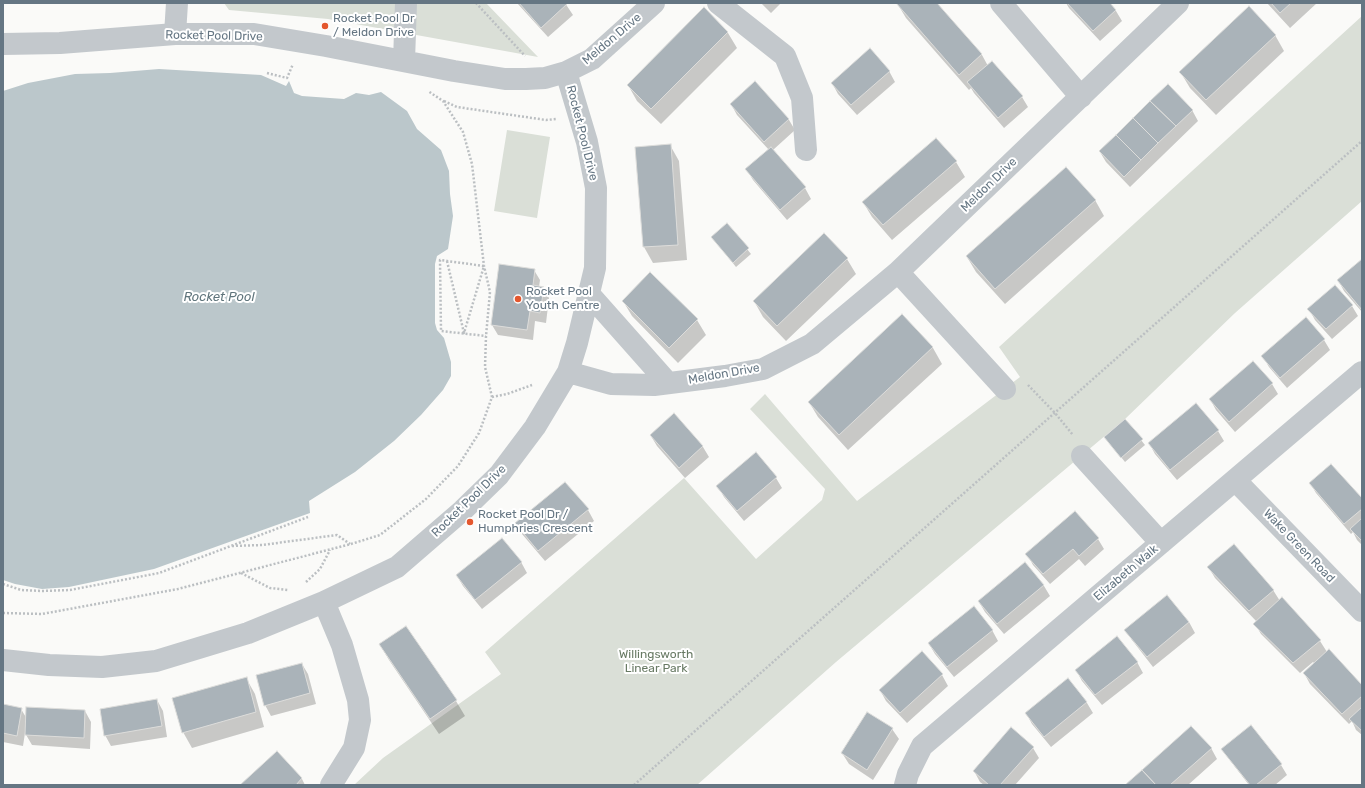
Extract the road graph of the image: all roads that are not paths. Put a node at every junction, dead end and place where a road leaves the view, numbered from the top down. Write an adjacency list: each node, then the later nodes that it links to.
1 (177, 3): 7 (street)
2 (406, 3): 9 (street)
3 (654, 3): 10 (street, Meldon Drive)
4 (718, 3): 12 (street)
5 (1001, 3): 11 (street)
6 (1178, 3): 11 (street, Meldon Drive)
7 (174, 34): 8 (street, Rocket Pool Drive); 9 (street, Rocket Pool Drive)
8 (3, 44)
9 (404, 61): 10 (street, Rocket Pool Drive)
10 (566, 72): 14 (street, Rocket Pool Drive)
11 (1081, 97): 13 (street, Meldon Drive)
12 (806, 150)
13 (898, 272): 17 (street, Meldon Drive); 18 (street)
14 (590, 294): 15 (street, Rocket Pool Drive); 17 (street)
15 (568, 372): 17 (street, Meldon Drive); 22 (street, Rocket Pool Drive)
16 (1362, 372): 20 (street, Elizabeth Walk)
17 (668, 383)
18 (1005, 389)
19 (1082, 456): 21 (street)
20 (1236, 481): 21 (street, Elizabeth Walk); 23 (street, Wake Green Road)
21 (1161, 543): 26 (street, Elizabeth Walk)
22 (315, 605): 24 (street, Rocket Pool Drive); 25 (street)
23 (1362, 611)
24 (3, 660)
25 (331, 785)
26 (905, 785)

